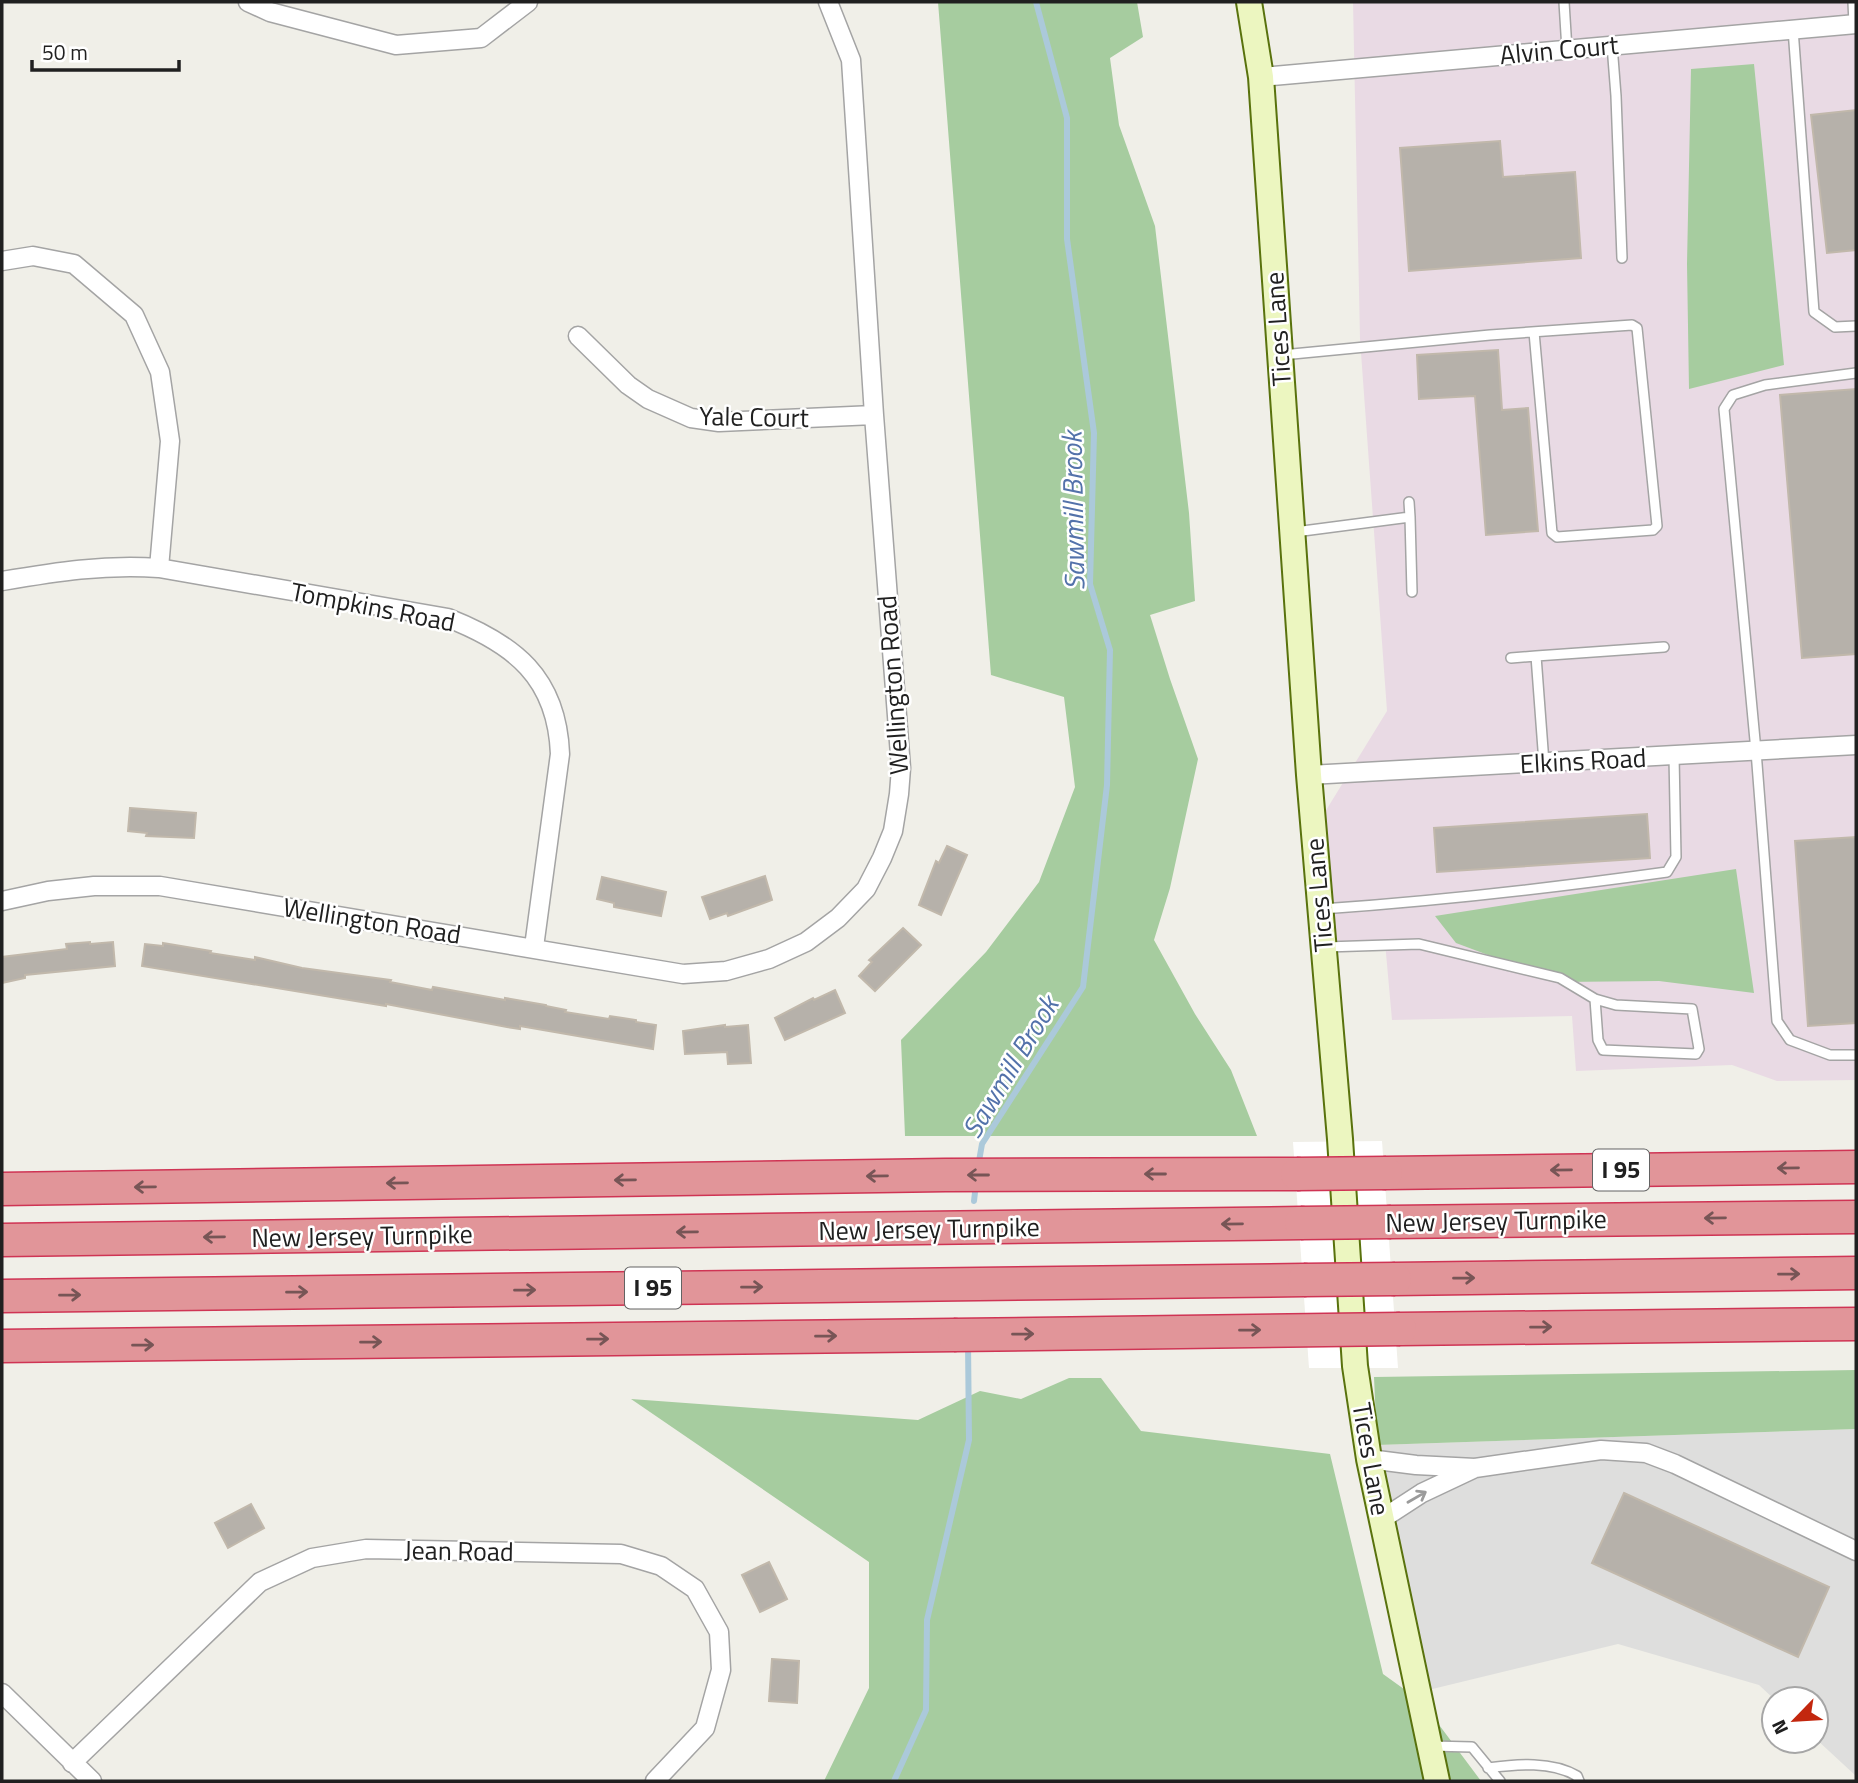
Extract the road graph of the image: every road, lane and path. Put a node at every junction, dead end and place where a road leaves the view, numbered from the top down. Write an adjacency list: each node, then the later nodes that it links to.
1 (248, 2): 2 (street)
2 (528, 2)
3 (828, 2): 19 (street, Wellington Road)
4 (1248, 2): 11 (street, Tices Lane)
5 (1564, 2): 10 (lane)
6 (1853, 2): 7 (lane)
7 (1855, 24): 8 (street, Alvin Court)
8 (1793, 29): 9 (street, Alvin Court); 14 (lane)
9 (1612, 46): 10 (street, Alvin Court); 12 (lane)
10 (1567, 50): 11 (street, Alvin Court)
11 (1261, 77): 17 (street, Tices Lane)
12 (1622, 258)
13 (2, 261): 23 (street)
14 (1856, 326)
15 (1535, 332): 15 (lane); 17 (lane)
16 (578, 336): 19 (street, Yale Court)
17 (1280, 355): 22 (street, Tices Lane)
18 (1856, 373): 30 (lane)
19 (874, 415): 36 (street, Wellington Road)
20 (1409, 502): 21 (lane)
21 (1410, 517): 22 (lane); 25 (lane)
22 (1293, 532): 33 (street, Tices Lane)
23 (159, 568): 24 (street, Tompkins Road); 36 (street, Tompkins Road)
24 (2, 581)
25 (1412, 592)
26 (1664, 647): 27 (lane)
27 (1536, 656): 28 (lane); 32 (lane)
28 (1511, 658)
29 (1856, 745): 30 (street, Elkins Road)
30 (1756, 751): 31 (street, Elkins Road); 39 (lane)
31 (1674, 756): 32 (street, Elkins Road); 35 (lane)
32 (1544, 763): 33 (street, Elkins Road)
33 (1309, 775): 35 (street, Tices Lane)
34 (2, 901): 36 (street, Wellington Road)
35 (1320, 909): 37 (street, Tices Lane)
36 (534, 947)
37 (1324, 947): 38 (lane); 48 (street, Tices Lane)
38 (1595, 999): 38 (lane)
39 (1856, 1055)
40 (1856, 1167): 41 (highway, New Jersey Turnpike / I 95, one-way to 41, bridge)
41 (2, 1189)
42 (1856, 1217): 43 (highway, New Jersey Turnpike / I 95, one-way to 43, bridge)
43 (2, 1240)
44 (1856, 1273): 45 (highway, New Jersey Turnpike / I 95, one-way to 44, bridge)
45 (2, 1296)
46 (1856, 1324): 47 (highway, I 95, one-way to 46, bridge)
47 (2, 1346)
48 (1369, 1459): 49 (street); 50 (street, Tices Lane)
49 (1475, 1468): 50 (street, one-way to 49); 51 (street)
50 (1382, 1519): 53 (street, Tices Lane)
51 (1856, 1551)
52 (2, 1693): 54 (street)
53 (1429, 1746): 55 (lane); 58 (street, Tices Lane)
54 (72, 1763): 56 (street); 57 (street, Jean Road)
55 (1488, 1768): 59 (lane); 60 (lane)
56 (92, 1781)
57 (655, 1781)
58 (1437, 1781)
59 (1500, 1781)
60 (1579, 1781)

